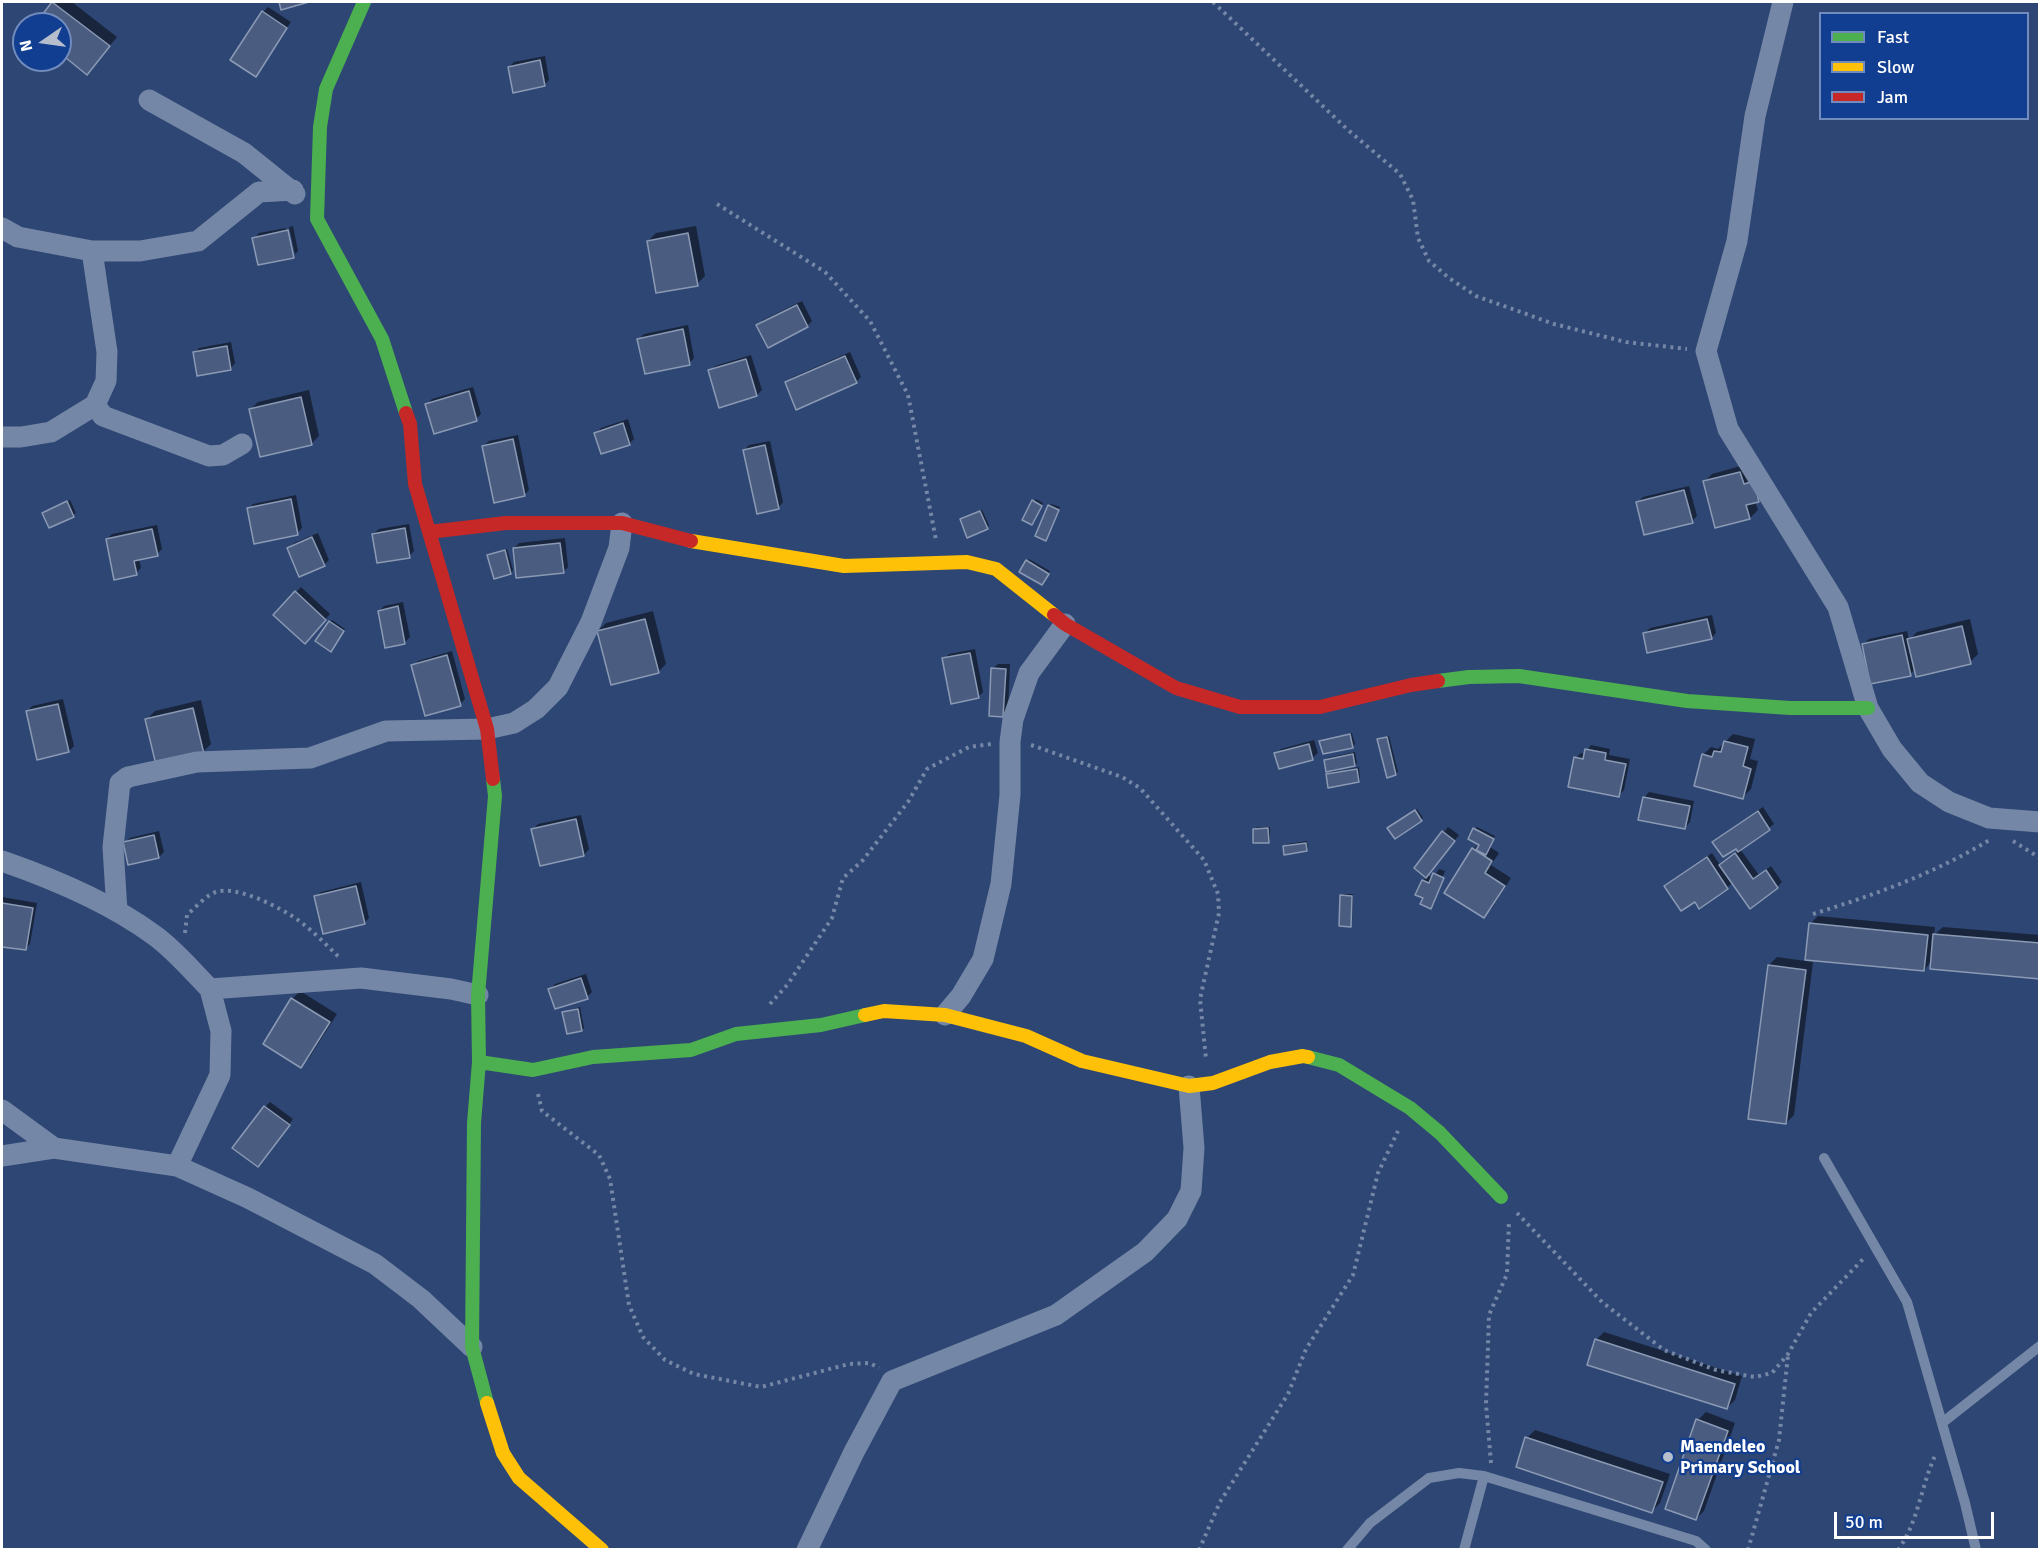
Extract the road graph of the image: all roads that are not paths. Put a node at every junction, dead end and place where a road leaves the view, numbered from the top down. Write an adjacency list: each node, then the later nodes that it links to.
1 (364, 2): 5 (street)
2 (1784, 2): 14 (street)
3 (149, 100): 4 (street)
4 (293, 190): 5 (street); 7 (street)
5 (317, 219): 12 (street)
6 (2, 228): 7 (street)
7 (92, 250): 8 (street)
8 (95, 405): 9 (street); 10 (street)
9 (2, 437)
10 (242, 444)
11 (622, 523): 12 (street); 13 (street); 15 (street)
12 (429, 532): 15 (street)
13 (1065, 624): 14 (street); 21 (street)
14 (1868, 708): 16 (street)
15 (487, 729): 18 (street); 20 (street)
16 (2023, 827)
17 (2, 861): 18 (street)
18 (117, 911): 19 (street)
19 (210, 989): 20 (street); 28 (street)
20 (478, 995): 22 (street)
21 (945, 1015): 22 (street); 23 (street)
22 (479, 1062): 31 (street)
23 (1189, 1086): 29 (street); 35 (street)
24 (2, 1110): 25 (street)
25 (54, 1148): 26 (street); 28 (street)
26 (2, 1156)
27 (1824, 1158): 32 (lane)
28 (177, 1166): 31 (street)
29 (1505, 1201)
30 (2040, 1346): 32 (lane)
31 (472, 1347): 34 (street)
32 (1944, 1428): 39 (lane)
33 (1488, 1478): 36 (lane); 37 (lane); 38 (lane)
34 (602, 1550)
35 (807, 1550)
36 (1347, 1550)
37 (1464, 1550)
38 (1706, 1550)
39 (1976, 1550)

